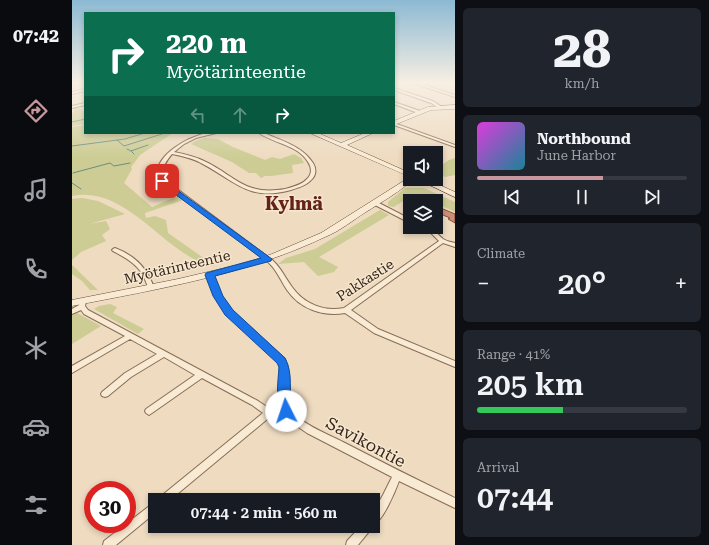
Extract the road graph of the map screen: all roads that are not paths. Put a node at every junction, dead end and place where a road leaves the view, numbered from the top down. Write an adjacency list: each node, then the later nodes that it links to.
1 (406, 107): 3 (street)
2 (436, 107): 3 (street)
3 (419, 112): 4 (street)
4 (395, 124)
5 (395, 124): 11 (street)
6 (210, 134): 12 (street)
7 (263, 134): 12 (street)
8 (315, 134): 10 (street)
9 (367, 134): 10 (street)
10 (342, 145): 13 (street)
11 (455, 146)
12 (171, 153): 23 (street, Pakkastie)
13 (403, 172)
14 (403, 184): 17 (street, Myötärinteentie)
15 (436, 186): 16 (street)
16 (455, 194)
17 (375, 204): 18 (street); 23 (street, Myötärinteentie)
18 (403, 218)
19 (435, 234): 20 (street)
20 (442, 241): 21 (street); 28 (street, Pakkastie)
21 (455, 245)
22 (115, 250): 25 (street)
23 (268, 259): 24 (street, Myötärinteentie); 28 (street, Pakkastie)
24 (210, 275): 25 (street, Myötärinteentie); 37 (street)
25 (151, 288): 27 (street, Myötärinteentie)
26 (72, 303): 27 (street, Myötärinteentie)
27 (83, 303): 29 (street); 30 (street)
28 (346, 310): 32 (street)
29 (72, 312)
30 (130, 336): 31 (street); 33 (street)
31 (163, 354): 34 (street); 35 (street)
32 (455, 364)
33 (72, 370)
34 (202, 374): 36 (street); 38 (street)
35 (105, 394)
36 (148, 411)
37 (286, 411): 38 (street); 39 (street, Savikontie)
38 (269, 413): 40 (street)
39 (397, 476): 41 (street, Savikontie); 42 (street)
40 (172, 493)
41 (455, 503)
42 (380, 510)
43 (148, 513): 45 (street)
44 (362, 533): 46 (street)
45 (108, 545)
46 (351, 545)

